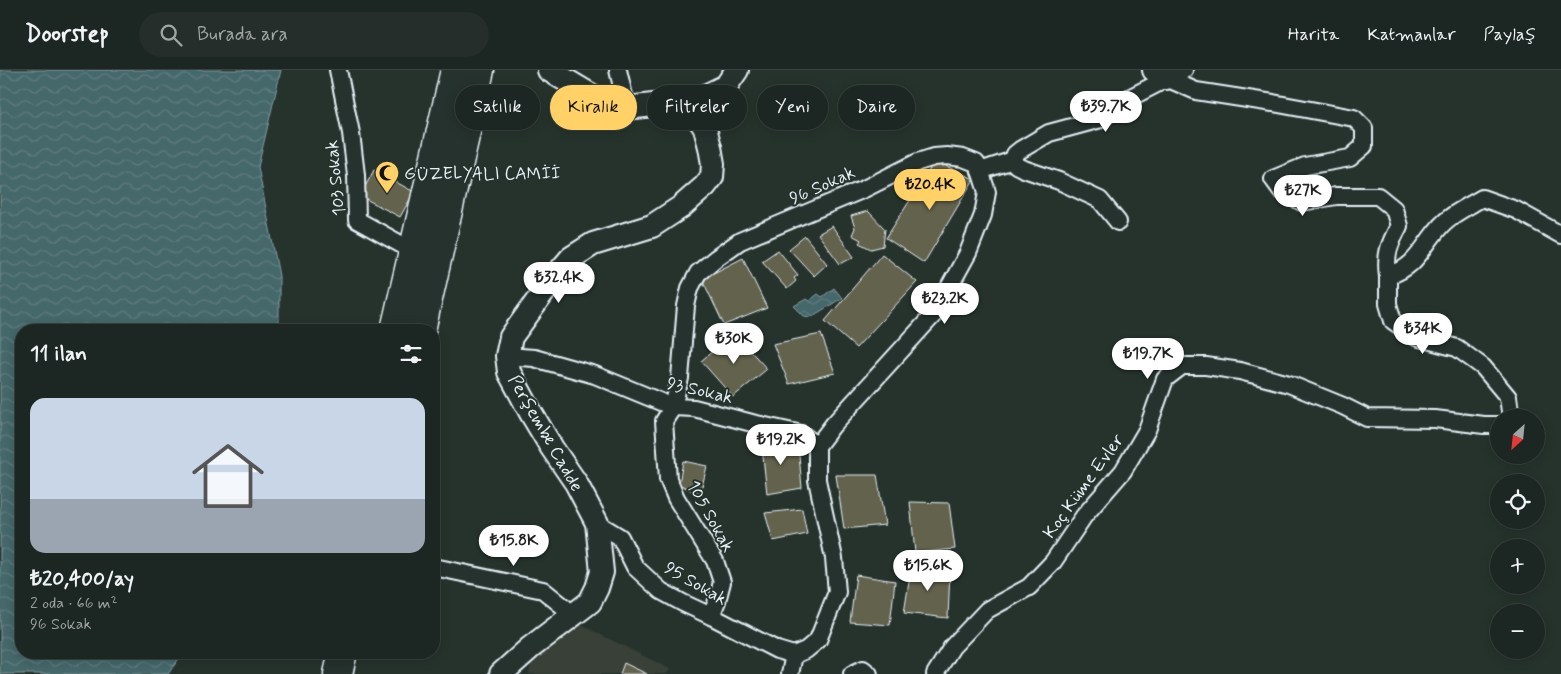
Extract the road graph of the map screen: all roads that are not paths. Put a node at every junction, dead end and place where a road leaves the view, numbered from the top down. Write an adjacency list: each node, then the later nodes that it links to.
1 (338, 70): 16 (street, 103 Sokak)
2 (456, 70): 16 (highway)
3 (480, 70): 19 (highway)
4 (549, 70): 8 (main road)
5 (618, 70): 9 (street)
6 (736, 70): 10 (main road)
7 (1168, 73): 12 (street); 17 (street)
8 (574, 85)
9 (622, 85)
10 (727, 85)
11 (706, 130): 20 (main road, Perşembe Cadde)
12 (1012, 160): 13 (street); 14 (street)
13 (980, 171): 21 (street, 96 Sokak); 24 (street)
14 (1118, 222)
15 (1561, 235): 17 (street)
16 (413, 251): 18 (highway)
17 (1388, 276): 22 (street)
18 (396, 324)
19 (422, 324)
20 (507, 356): 21 (street, 93 Sokak); 25 (main road, Perşembe Cadde)
21 (674, 407): 24 (street, 93 Sokak); 28 (street, 105 Sokak)
22 (1510, 409)
23 (1490, 425): 38 (street, Koç Küme Evler)
24 (817, 446): 29 (street)
25 (598, 523): 27 (main road, Perşembe Cadde); 28 (street, 95 Sokak)
26 (440, 568): 27 (street)
27 (574, 615): 34 (main road, Perşembe Cadde)
28 (711, 616): 29 (street, 95 Sokak)
29 (794, 655): 35 (street)
30 (321, 659): 32 (highway)
31 (341, 659): 33 (highway)
32 (318, 674)
33 (338, 674)
34 (501, 674)
35 (790, 674)
36 (852, 674): 37 (street)
37 (869, 674)
38 (935, 674)

